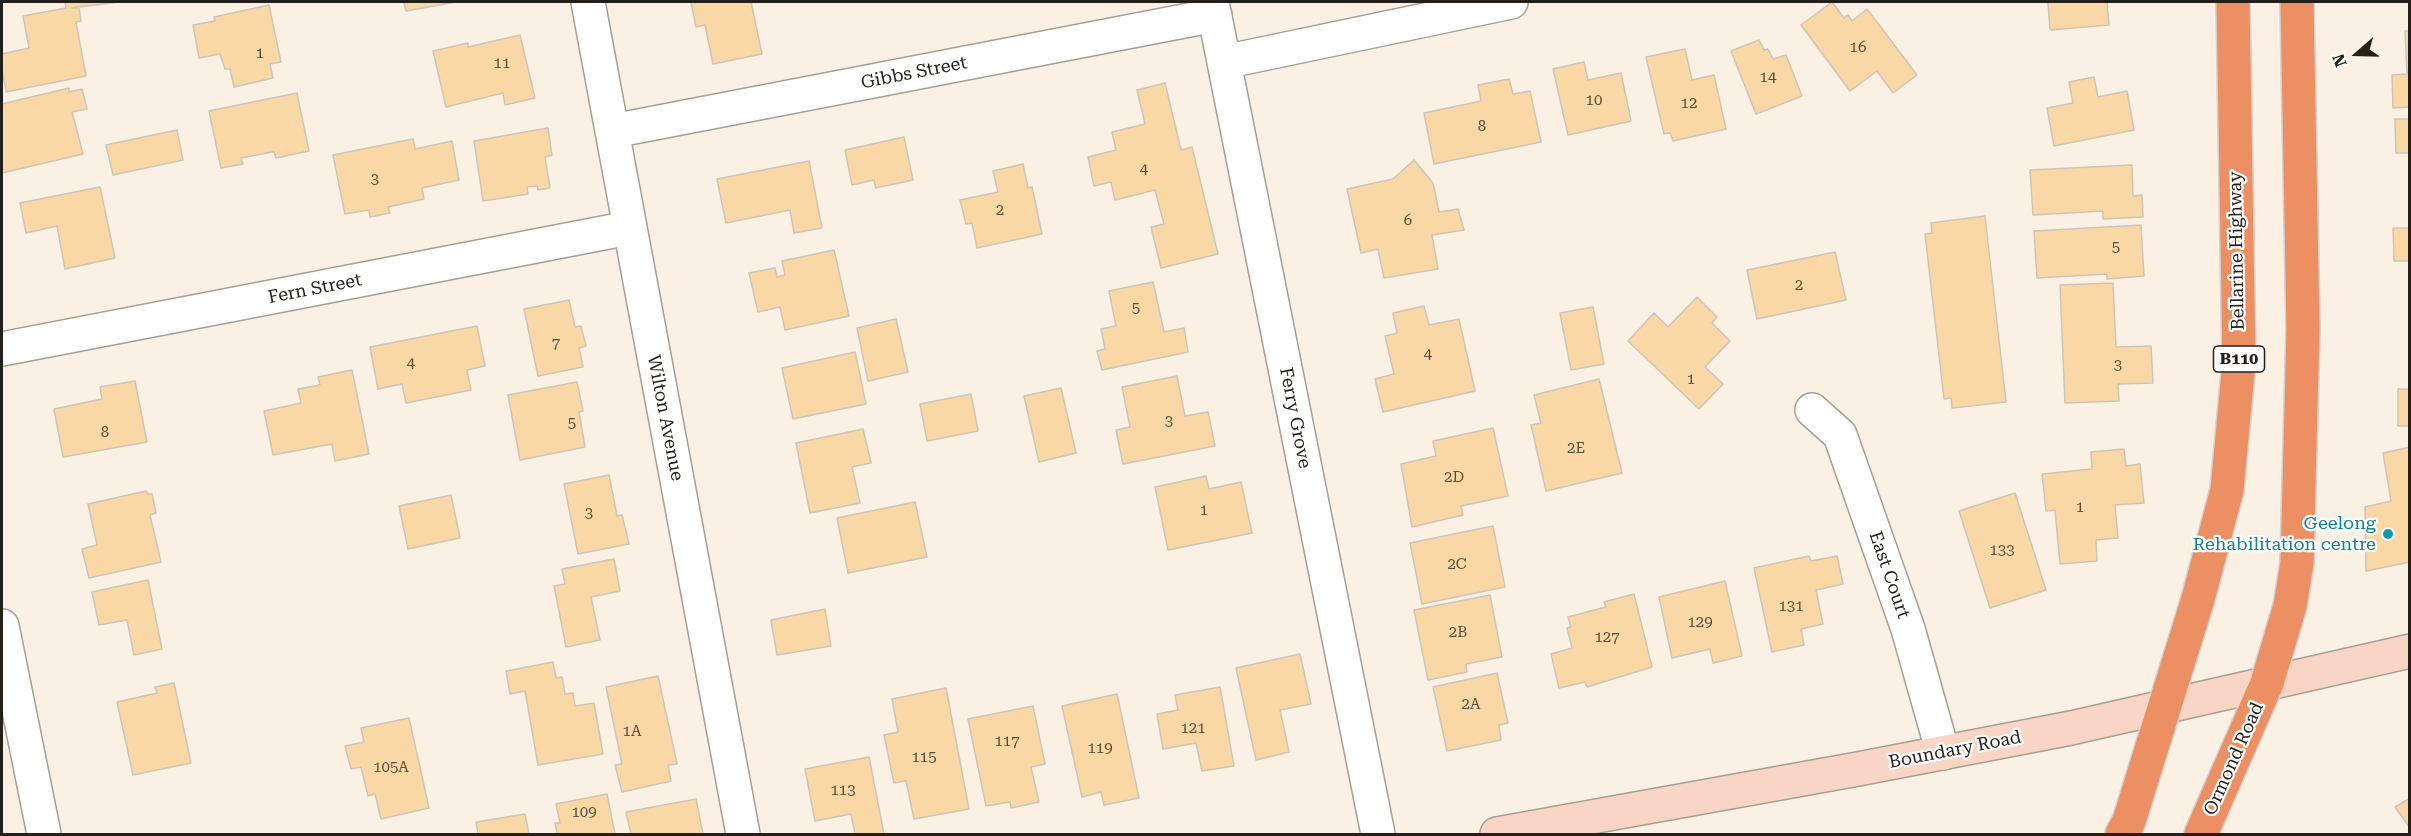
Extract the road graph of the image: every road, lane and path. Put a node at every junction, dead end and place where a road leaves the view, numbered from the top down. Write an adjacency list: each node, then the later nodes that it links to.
1 (588, 2): 7 (street, Wilton Avenue)
2 (1511, 2): 6 (street)
3 (2233, 2): 14 (highway, Bellarine Highway / B110)
4 (2297, 2): 13 (highway)
5 (1213, 8): 6 (street, Ferry Grove); 7 (street, Gibbs Street)
6 (1224, 62): 18 (street, Ferry Grove)
7 (613, 131): 8 (street, Wilton Avenue)
8 (629, 228): 9 (street, Fern Street); 17 (street, Wilton Avenue)
9 (2, 349)
10 (1812, 410): 15 (street, East Court)
11 (2, 626): 16 (street)
12 (2409, 651): 13 (main road, Boundary Road)
13 (2267, 683): 14 (main road, Boundary Road); 21 (highway, Ormond Road)
14 (2164, 706): 15 (main road, Boundary Road); 20 (highway, B110)
15 (1943, 753): 19 (main road, Boundary Road)
16 (44, 834)
17 (743, 834)
18 (1378, 834)
19 (1497, 834)
20 (2122, 834)
21 (2201, 834)

